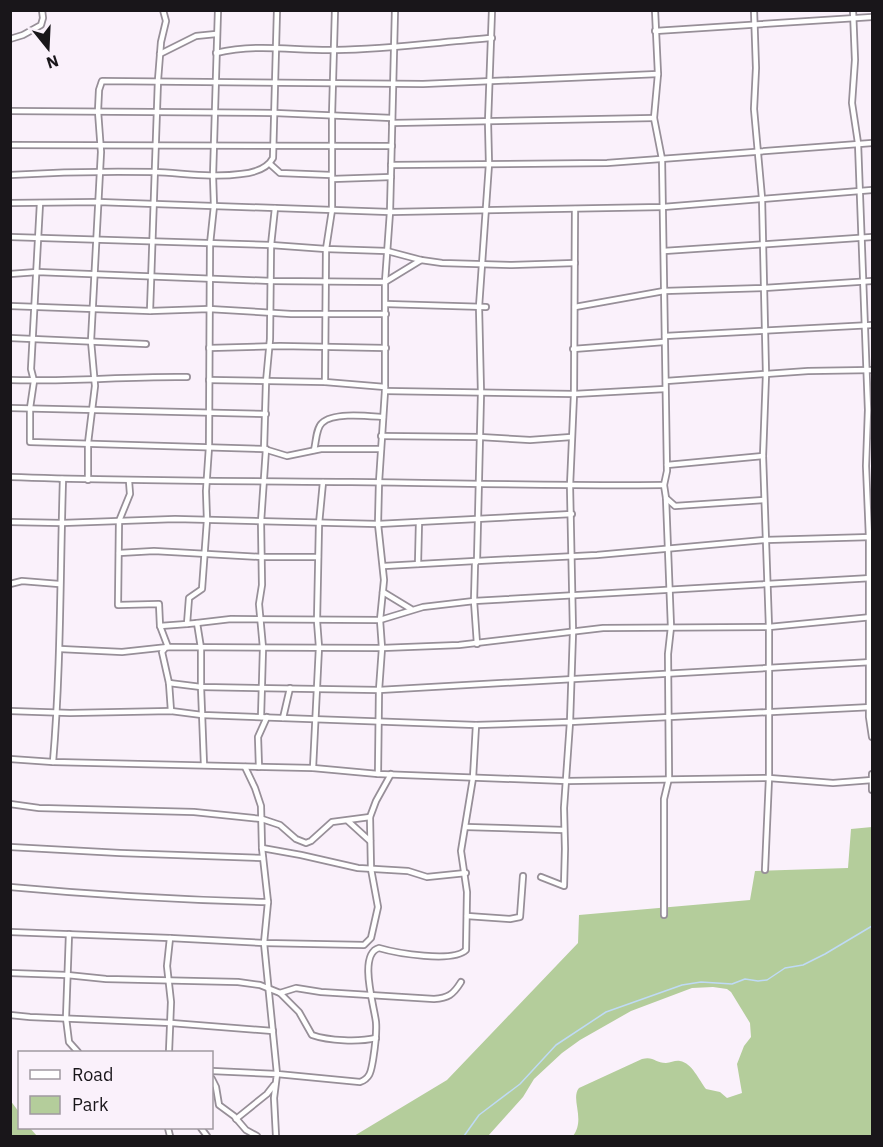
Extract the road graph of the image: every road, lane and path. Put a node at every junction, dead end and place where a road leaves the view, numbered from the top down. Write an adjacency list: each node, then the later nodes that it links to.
1 (42, 10): 17 (street)
2 (163, 10): 22 (street)
3 (218, 10): 15 (street)
4 (277, 10): 19 (street)
5 (334, 10): 20 (street)
6 (394, 10): 18 (street)
7 (492, 10): 16 (street)
8 (655, 10): 14 (street)
9 (754, 10): 13 (street)
10 (853, 10): 12 (street)
11 (873, 17): 12 (street)
12 (853, 18): 13 (street); 40 (street)
13 (754, 26): 14 (street); 48 (street)
14 (655, 31): 23 (street)
15 (216, 34): 21 (street); 22 (street)
16 (492, 38): 18 (street); 25 (street)
17 (10, 39)
18 (394, 47): 20 (street); 29 (street)
19 (276, 48): 20 (street); 21 (street); 27 (street)
20 (333, 50): 28 (street)
21 (216, 53): 26 (street)
22 (160, 54): 24 (street)
23 (658, 74): 25 (street); 36 (street)
24 (158, 80): 26 (street); 31 (street); 32 (street)
25 (490, 80): 29 (street); 38 (street)
26 (217, 81): 27 (street); 33 (street)
27 (276, 82): 28 (street); 34 (street)
28 (333, 82): 29 (street); 35 (street)
29 (393, 84): 37 (street)
30 (10, 111): 31 (street)
31 (98, 111): 32 (street); 41 (street)
32 (158, 112): 33 (street); 42 (street)
33 (215, 112): 34 (street); 43 (street)
34 (275, 113): 35 (street); 44 (street)
35 (332, 115): 37 (street); 46 (street)
36 (654, 118): 38 (street); 49 (street)
37 (392, 120): 38 (street); 47 (street)
38 (488, 122): 51 (street)
39 (873, 142): 40 (street)
40 (858, 143): 48 (street); 60 (street)
41 (101, 144): 42 (street); 45 (street); 53 (street)
42 (155, 144): 43 (street); 54 (street)
43 (214, 144): 44 (street); 56 (street)
44 (273, 144): 46 (street); 50 (street)
45 (10, 145)
46 (332, 145): 47 (street); 57 (street)
47 (392, 146): 52 (street)
48 (759, 151): 49 (street); 61 (street)
49 (662, 159): 51 (street); 67 (street)
50 (270, 164): 56 (street); 57 (street)
51 (489, 164): 52 (street); 86 (street)
52 (392, 165): 58 (street)
53 (99, 172): 54 (street); 55 (street); 62 (street)
54 (155, 172): 56 (street); 65 (street)
55 (10, 175)
56 (213, 176): 66 (street)
57 (332, 177): 58 (street); 70 (street)
58 (391, 177): 71 (street)
59 (873, 190): 60 (street)
60 (860, 191): 61 (street); 74 (street)
61 (762, 198): 67 (street); 79 (street)
62 (98, 202): 64 (street); 65 (street); 76 (street)
63 (10, 203): 64 (street)
64 (40, 203): 73 (street)
65 (154, 205): 66 (street); 77 (street)
66 (214, 206): 68 (street); 78 (street)
67 (663, 207): 69 (street); 83 (street)
68 (275, 208): 70 (street); 80 (street)
69 (576, 209): 71 (street); 85 (street)
70 (332, 210): 71 (street); 81 (street)
71 (390, 212): 82 (street)
72 (10, 237): 73 (street)
73 (39, 237): 76 (street); 87 (street)
74 (862, 237): 75 (street); 79 (street); 94 (street)
75 (873, 237)
76 (96, 240): 77 (street); 89 (street)
77 (153, 242): 78 (street); 90 (street)
78 (210, 244): 80 (street); 91 (street)
79 (764, 244): 83 (street); 97 (street)
80 (271, 245): 81 (street); 93 (street)
81 (326, 249): 82 (street); 95 (street)
82 (387, 250): 84 (street); 96 (street)
83 (664, 251): 98 (street)
84 (422, 260): 86 (street); 96 (street)
85 (575, 263): 86 (street); 104 (street)
86 (482, 264): 102 (street)
87 (37, 272): 88 (street); 89 (street); 101 (street)
88 (10, 274)
89 (94, 275): 90 (street); 105 (street)
90 (152, 275): 91 (street); 107 (street)
91 (210, 277): 93 (street); 106 (street)
92 (873, 280): 94 (street)
93 (272, 281): 95 (street); 108 (street)
94 (863, 281): 97 (street); 112 (street)
95 (325, 282): 96 (street); 109 (street)
96 (385, 282): 99 (street)
97 (764, 288): 98 (street); 113 (street)
98 (664, 291): 104 (street); 116 (street)
99 (386, 304): 102 (street); 110 (street)
100 (10, 306): 101 (street)
101 (34, 306): 105 (street); 115 (street)
102 (479, 307): 103 (street); 136 (street)
103 (486, 307)
104 (575, 307): 123 (street)
105 (92, 309): 107 (street); 117 (street)
106 (210, 309): 107 (street); 108 (street); 120 (street)
107 (150, 311)
108 (271, 313): 109 (street); 119 (street)
109 (324, 314): 110 (street); 121 (street)
110 (386, 314): 122 (street)
111 (873, 325): 112 (street)
112 (865, 326): 113 (street); 124 (street)
113 (764, 331): 116 (street); 125 (street)
114 (10, 338): 115 (street)
115 (33, 338): 117 (street); 129 (street)
116 (665, 339): 123 (street); 131 (street)
117 (91, 341): 118 (street); 130 (street)
118 (146, 344)
119 (270, 346): 120 (street); 121 (street); 132 (street)
120 (209, 348): 128 (street)
121 (325, 348): 122 (street); 133 (street)
122 (386, 348): 134 (street)
123 (573, 349): 137 (street)
124 (870, 370): 125 (street); 140 (street)
125 (766, 374): 131 (street); 153 (street)
126 (187, 377): 130 (street)
127 (10, 380): 129 (street)
128 (209, 380): 132 (street); 142 (street)
129 (34, 381): 130 (street); 139 (street)
130 (95, 381): 141 (street)
131 (666, 381): 135 (street)
132 (266, 382): 133 (street); 143 (street)
133 (325, 382): 134 (street)
134 (385, 389): 136 (street); 144 (street)
135 (665, 389): 137 (street); 154 (street)
136 (481, 393): 137 (street); 146 (street)
137 (574, 394): 147 (street)
138 (10, 408): 139 (street)
139 (30, 408): 141 (street); 148 (street)
140 (870, 409): 178 (street)
141 (91, 411): 142 (street); 148 (street)
142 (208, 414): 143 (street); 149 (street)
143 (266, 414): 150 (street)
144 (383, 417): 145 (street); 152 (street)
145 (381, 436): 146 (street); 151 (street)
146 (480, 436): 147 (street); 163 (street)
147 (571, 437): 165 (street)
148 (88, 443): 149 (street); 157 (street)
149 (209, 447): 150 (street); 158 (street)
150 (265, 449): 152 (street); 160 (street)
151 (381, 449): 152 (street); 162 (street)
152 (314, 450)
153 (763, 456): 154 (street); 167 (street)
154 (667, 465): 164 (street)
155 (10, 478): 156 (street)
156 (63, 479): 157 (street); 175 (street)
157 (88, 480): 159 (street)
158 (207, 480): 159 (street); 160 (street); 170 (street)
159 (129, 481): 171 (street)
160 (263, 481): 161 (street); 173 (street)
161 (323, 482): 162 (street); 176 (street)
162 (379, 482): 163 (street); 177 (street)
163 (478, 484): 165 (street); 169 (street)
164 (664, 485): 165 (street); 166 (street)
165 (570, 486): 168 (street)
166 (666, 498): 167 (street); 180 (street)
167 (764, 500): 179 (street)
168 (572, 514): 169 (street); 183 (street)
169 (479, 518): 174 (street); 186 (street)
170 (207, 520): 171 (street); 173 (street); 182 (street)
171 (119, 521): 175 (street); 181 (street)
172 (10, 522): 175 (street)
173 (261, 522): 176 (street); 184 (street)
174 (419, 522): 177 (street); 187 (street)
175 (62, 523): 191 (street)
176 (319, 524): 177 (street); 185 (street)
177 (378, 524): 188 (street)
178 (871, 537): 179 (street); 189 (street)
179 (765, 540): 180 (street); 192 (street)
180 (668, 547): 183 (street); 193 (street)
181 (119, 553): 182 (street); 204 (street)
182 (205, 554): 184 (street); 203 (street)
183 (571, 555): 186 (street); 195 (street)
184 (262, 557): 185 (street); 199 (street)
185 (318, 557): 201 (street)
186 (476, 561): 187 (street); 196 (street)
187 (418, 564): 188 (street)
188 (384, 566): 194 (street)
189 (871, 578): 192 (street); 198 (street)
190 (10, 584): 191 (street)
191 (60, 584): 214 (street)
192 (766, 584): 193 (street); 206 (street)
193 (669, 590): 195 (street); 205 (street)
194 (382, 592): 197 (street); 200 (street)
195 (571, 596): 196 (street); 207 (street)
196 (474, 601): 197 (street); 208 (street)
197 (412, 610): 200 (street)
198 (871, 617): 206 (street); 215 (street)
199 (260, 620): 201 (street); 202 (street); 212 (street)
200 (380, 620): 201 (street); 213 (street)
201 (316, 621): 210 (street)
202 (196, 623): 203 (street); 211 (street)
203 (187, 624): 204 (street)
204 (160, 626): 209 (street)
205 (671, 627): 206 (street); 207 (street); 217 (street)
206 (769, 627): 216 (street)
207 (573, 632): 208 (street); 218 (street)
208 (477, 644): 213 (street)
209 (168, 647): 211 (street); 214 (street); 219 (street)
210 (319, 647): 212 (street); 213 (street); 223 (street)
211 (201, 648): 212 (street); 220 (street)
212 (263, 648): 221 (street)
213 (382, 648): 224 (street)
214 (60, 649): 229 (street)
215 (871, 662): 216 (street); 225 (street)
216 (768, 667): 217 (street); 228 (street)
217 (669, 674): 218 (street); 231 (street)
218 (571, 679): 224 (street); 237 (street)
219 (169, 682): 220 (street); 227 (street)
220 (201, 687): 221 (street); 230 (street)
221 (261, 688): 222 (street); 232 (street)
222 (290, 688): 223 (street); 234 (street)
223 (316, 689): 224 (street); 235 (street)
224 (379, 690): 236 (street)
225 (871, 707): 228 (street); 239 (street)
226 (10, 711): 229 (street)
227 (171, 711): 229 (street); 230 (street)
228 (768, 711): 231 (street); 251 (street)
229 (57, 713): 241 (street)
230 (202, 715): 232 (street); 242 (street)
231 (668, 716): 237 (street); 250 (street)
232 (261, 717): 233 (street)
233 (267, 717): 234 (street); 244 (street)
234 (282, 718): 235 (street)
235 (315, 719): 236 (street); 245 (street)
236 (379, 722): 238 (street); 246 (street)
237 (570, 722): 238 (street); 253 (street)
238 (476, 725): 249 (street)
239 (873, 737)
240 (10, 759): 241 (street)
241 (53, 762): 242 (street)
242 (204, 765): 243 (street)
243 (245, 767): 244 (street); 257 (street)
244 (259, 767): 245 (street)
245 (313, 768): 246 (street)
246 (378, 774): 247 (street)
247 (391, 774): 249 (street); 256 (street)
248 (873, 774): 252 (street)
249 (473, 778): 253 (street); 259 (street)
250 (669, 778): 251 (street); 253 (street); 272 (street)
251 (769, 778): 252 (street); 266 (street)
252 (872, 780): 254 (street)
253 (567, 781): 260 (street)
254 (872, 788)
255 (10, 804): 257 (street)
256 (370, 817): 258 (street); 261 (street)
257 (262, 819): 258 (street); 263 (street)
258 (348, 821): 261 (street)
259 (466, 827): 260 (street); 267 (street)
260 (564, 830): 269 (street)
261 (370, 842): 265 (street)
262 (10, 847): 264 (street)
263 (262, 848): 264 (street); 265 (street)
264 (263, 858): 271 (street)
265 (371, 869): 267 (street); 277 (street)
266 (765, 870)
267 (466, 873): 273 (street)
268 (523, 876): 273 (street)
269 (541, 877)
270 (10, 887): 271 (street)
271 (268, 902): 278 (street)
272 (664, 915)
273 (467, 916): 280 (street)
274 (10, 932): 275 (street)
275 (69, 934): 276 (street); 283 (street)
276 (170, 938): 278 (street); 284 (street)
277 (371, 938): 279 (street); 280 (street)
278 (264, 943): 279 (street); 286 (street)
279 (356, 945): 281 (street)
280 (375, 948): 281 (street)
281 (370, 953): 288 (street)
282 (10, 973): 283 (street)
283 (67, 975): 284 (street); 290 (street)
284 (168, 981): 286 (street); 291 (street)
285 (461, 982): 288 (street)
286 (269, 988): 287 (street); 292 (street)
287 (280, 993): 288 (street); 293 (street)
288 (372, 996): 293 (street)
289 (10, 1015): 290 (street)
290 (66, 1018): 291 (street); 294 (street)
291 (171, 1023): 292 (street); 295 (street)
292 (273, 1031): 297 (street)
293 (376, 1038): 297 (street)
294 (76, 1051)
295 (169, 1051)
296 (213, 1071): 297 (street)
297 (277, 1074): 299 (street)
298 (213, 1081): 300 (street)
299 (274, 1084): 300 (street); 302 (street)
300 (236, 1119): 301 (street)
301 (257, 1137)
302 (276, 1137)

